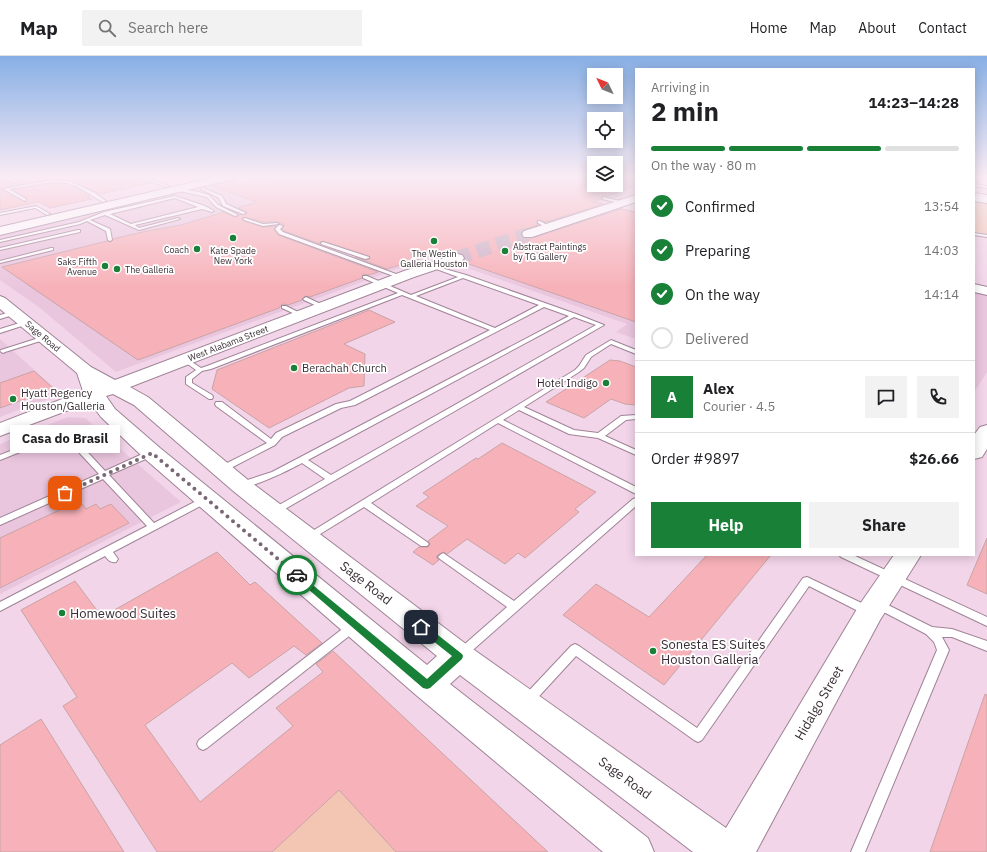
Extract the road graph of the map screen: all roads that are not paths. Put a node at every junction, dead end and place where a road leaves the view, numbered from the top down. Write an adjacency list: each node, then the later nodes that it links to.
1 (25, 213): 14 (lane)
2 (33, 213): 18 (main road)
3 (89, 213): 11 (main road)
4 (92, 213): 11 (main road)
5 (179, 213): 20 (lane)
6 (203, 213): 12 (lane)
7 (232, 213): 10 (lane)
8 (585, 213): 23 (main road)
9 (105, 214): 11 (lane); 20 (lane)
10 (236, 215)
11 (84, 216): 19 (lane); 22 (main road); 28 (lane)
12 (190, 216)
13 (253, 216): 17 (lane)
14 (0, 218)
15 (183, 218): 20 (lane)
16 (245, 219): 17 (lane)
17 (277, 224): 41 (lane)
18 (0, 225)
19 (68, 225): 25 (lane); 29 (lane)
20 (131, 225)
21 (288, 230): 41 (lane)
22 (0, 231)
23 (528, 234)
24 (975, 234): 26 (lane)
25 (59, 236): 27 (lane); 30 (lane)
26 (987, 236)
27 (55, 240)
28 (110, 240)
29 (0, 241)
30 (30, 242): 31 (lane); 33 (lane)
31 (45, 242)
32 (51, 249): 34 (lane)
33 (0, 250)
34 (37, 253): 35 (lane); 37 (lane)
35 (43, 256)
36 (457, 258): 38 (main road, West Alabama Street)
37 (0, 262)
38 (433, 266): 39 (lane); 41 (main road, West Alabama Street)
39 (464, 276): 45 (lane); 48 (lane)
40 (365, 277): 42 (lane)
41 (404, 282): 42 (main road, West Alabama Street); 45 (lane); 60 (lane)
42 (382, 285): 50 (main road, West Alabama Street)
43 (975, 288): 44 (main road)
44 (987, 291)
45 (412, 296): 54 (lane)
46 (306, 299): 50 (lane)
47 (0, 301): 53 (main road, Sage Road)
48 (544, 305): 52 (lane); 54 (lane)
49 (284, 307): 51 (lane)
50 (323, 307): 51 (main road, West Alabama Street)
51 (301, 315): 59 (main road, West Alabama Street)
52 (574, 315): 77 (lane); 80 (lane)
53 (14, 317): 55 (lane); 56 (main road, Sage Road)
54 (495, 330): 72 (lane)
55 (0, 331)
56 (45, 338): 57 (lane); 61 (main road, Sage Road)
57 (3, 351)
58 (635, 352): 66 (lane)
59 (184, 359): 60 (lane); 62 (main road, West Alabama Street)
60 (200, 370): 64 (lane)
61 (85, 372): 62 (main road, Sage Road); 63 (main road, Sage Road)
62 (114, 386): 63 (main road, West Alabama Street); 78 (main road, Sage Road)
63 (94, 394): 69 (main road, West Alabama Street); 75 (main road, Sage Road)
64 (209, 397)
65 (219, 404): 72 (lane)
66 (519, 407): 68 (lane); 71 (lane)
67 (635, 417): 71 (lane)
68 (497, 420): 82 (lane); 85 (lane)
69 (0, 430)
70 (987, 431): 73 (main road)
71 (600, 436): 74 (lane)
72 (272, 444): 78 (lane)
73 (975, 450)
74 (635, 452)
75 (152, 453): 79 (lane); 83 (main road, Sage Road)
76 (0, 458): 79 (lane)
77 (302, 459): 80 (lane); 81 (lane)
78 (222, 469): 81 (main road, Sage Road)
79 (104, 475): 87 (lane); 88 (lane)
80 (331, 479): 86 (lane)
81 (240, 485): 83 (main road); 86 (main road, Sage Road)
82 (635, 490)
83 (207, 499): 88 (lane); 97 (main road, Sage Road)
84 (635, 502): 95 (lane)
85 (365, 503): 89 (lane); 90 (lane)
86 (275, 511): 89 (main road, Sage Road)
87 (0, 522)
88 (153, 527): 94 (lane)
89 (308, 538): 100 (main road, Sage Road)
90 (424, 544)
91 (845, 556): 93 (lane)
92 (443, 557): 95 (lane)
93 (887, 587): 96 (lane); 98 (lane); 102 (lane); 106 (main road, Hidalgo Street)
94 (0, 607)
95 (515, 607): 100 (lane)
96 (987, 622)
97 (356, 625): 101 (main road, Sage Road); 103 (lane)
98 (930, 631): 99 (lane); 107 (lane)
99 (987, 646)
100 (459, 656): 101 (main road); 102 (main road, Sage Road)
101 (427, 685): 104 (main road, Sage Road)
102 (524, 704): 105 (main road, Sage Road)
103 (203, 744)
104 (634, 852)
105 (726, 852)
106 (734, 852)
107 (858, 852)

